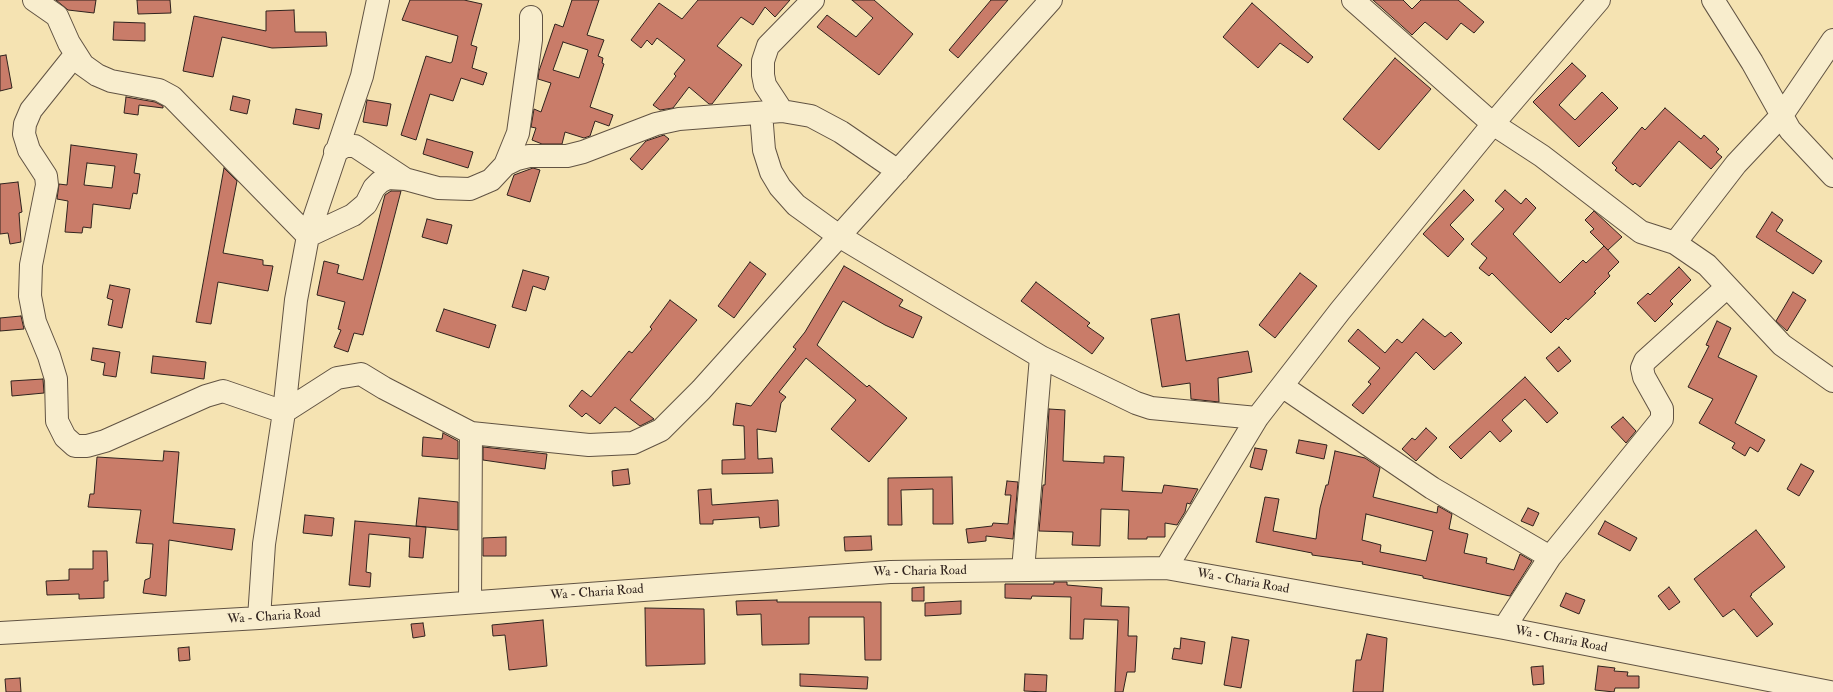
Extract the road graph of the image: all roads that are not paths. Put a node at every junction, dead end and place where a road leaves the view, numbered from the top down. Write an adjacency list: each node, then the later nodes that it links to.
1 (34, 0): 10 (street)
2 (378, 0): 14 (street)
3 (813, 0): 11 (street)
4 (1051, 0): 16 (street)
5 (1354, 0): 13 (street)
6 (1599, 0): 13 (street)
7 (1713, 0): 12 (street)
8 (531, 17): 15 (street)
9 (1833, 40): 12 (street)
10 (75, 55): 19 (street); 26 (street)
11 (771, 112): 15 (street); 16 (street); 20 (street)
12 (1782, 115): 17 (street); 21 (street)
13 (1493, 124): 21 (street); 25 (street)
14 (335, 152): 18 (street); 19 (street)
15 (505, 165): 18 (street)
16 (898, 171): 20 (street)
17 (1833, 176)
18 (405, 179): 19 (street)
19 (308, 236): 26 (street)
20 (839, 236): 23 (street); 28 (street)
21 (1675, 243): 22 (street)
22 (1727, 287): 24 (street); 29 (street)
23 (1040, 357): 27 (street); 31 (street)
24 (1833, 381)
25 (1282, 386): 27 (street); 29 (street)
26 (284, 412): 28 (street); 33 (street)
27 (1257, 418): 30 (street)
28 (471, 433): 32 (street)
29 (1550, 557): 34 (street)
30 (1166, 568): 31 (street, Wa - Charia Road); 34 (street, Wa - Charia Road)
31 (1023, 570): 32 (street, Wa - Charia Road)
32 (470, 602): 33 (street, Wa - Charia Road)
33 (260, 618): 35 (street, Wa - Charia Road)
34 (1504, 628): 36 (street, Wa - Charia Road)
35 (0, 633)
36 (1830, 692)

